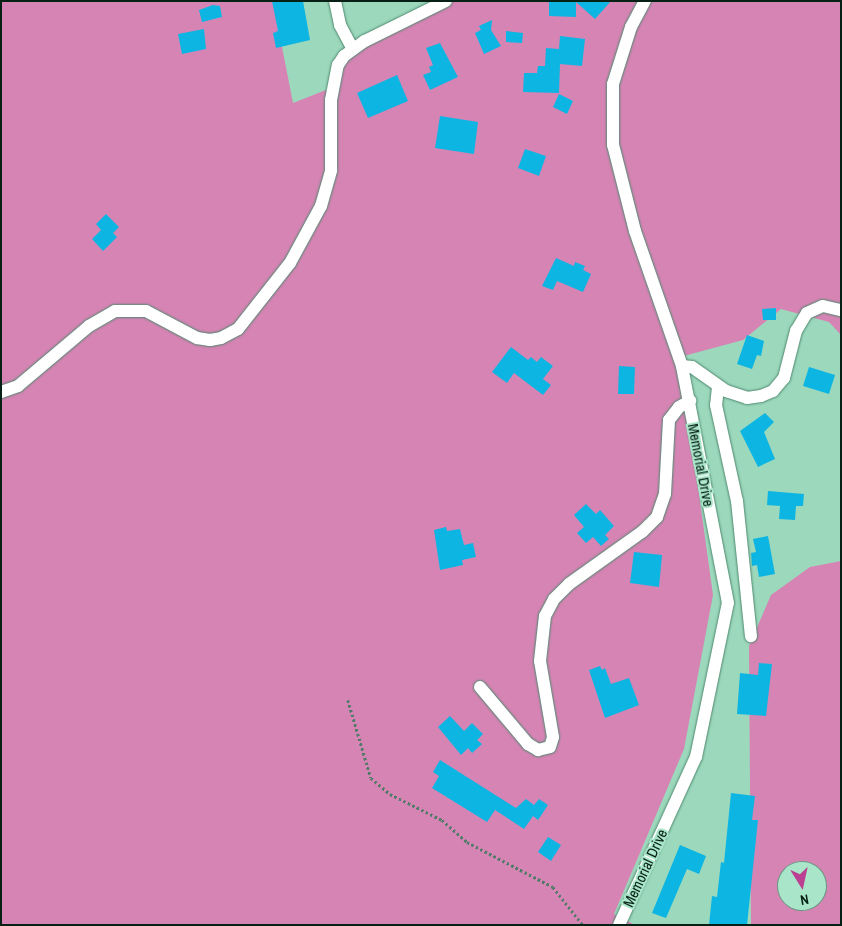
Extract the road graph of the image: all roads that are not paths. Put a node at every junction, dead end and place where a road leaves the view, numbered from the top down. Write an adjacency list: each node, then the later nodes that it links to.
1 (335, 1): 4 (street)
2 (446, 1): 4 (street)
3 (645, 1): 6 (street, Memorial Drive)
4 (353, 49): 8 (street)
5 (841, 310): 7 (street)
6 (682, 366): 7 (street); 9 (street, Memorial Drive)
7 (718, 387): 10 (street)
8 (1, 392)
9 (690, 402): 11 (street); 12 (street, Memorial Drive)
10 (750, 636)
11 (480, 688)
12 (619, 925)

